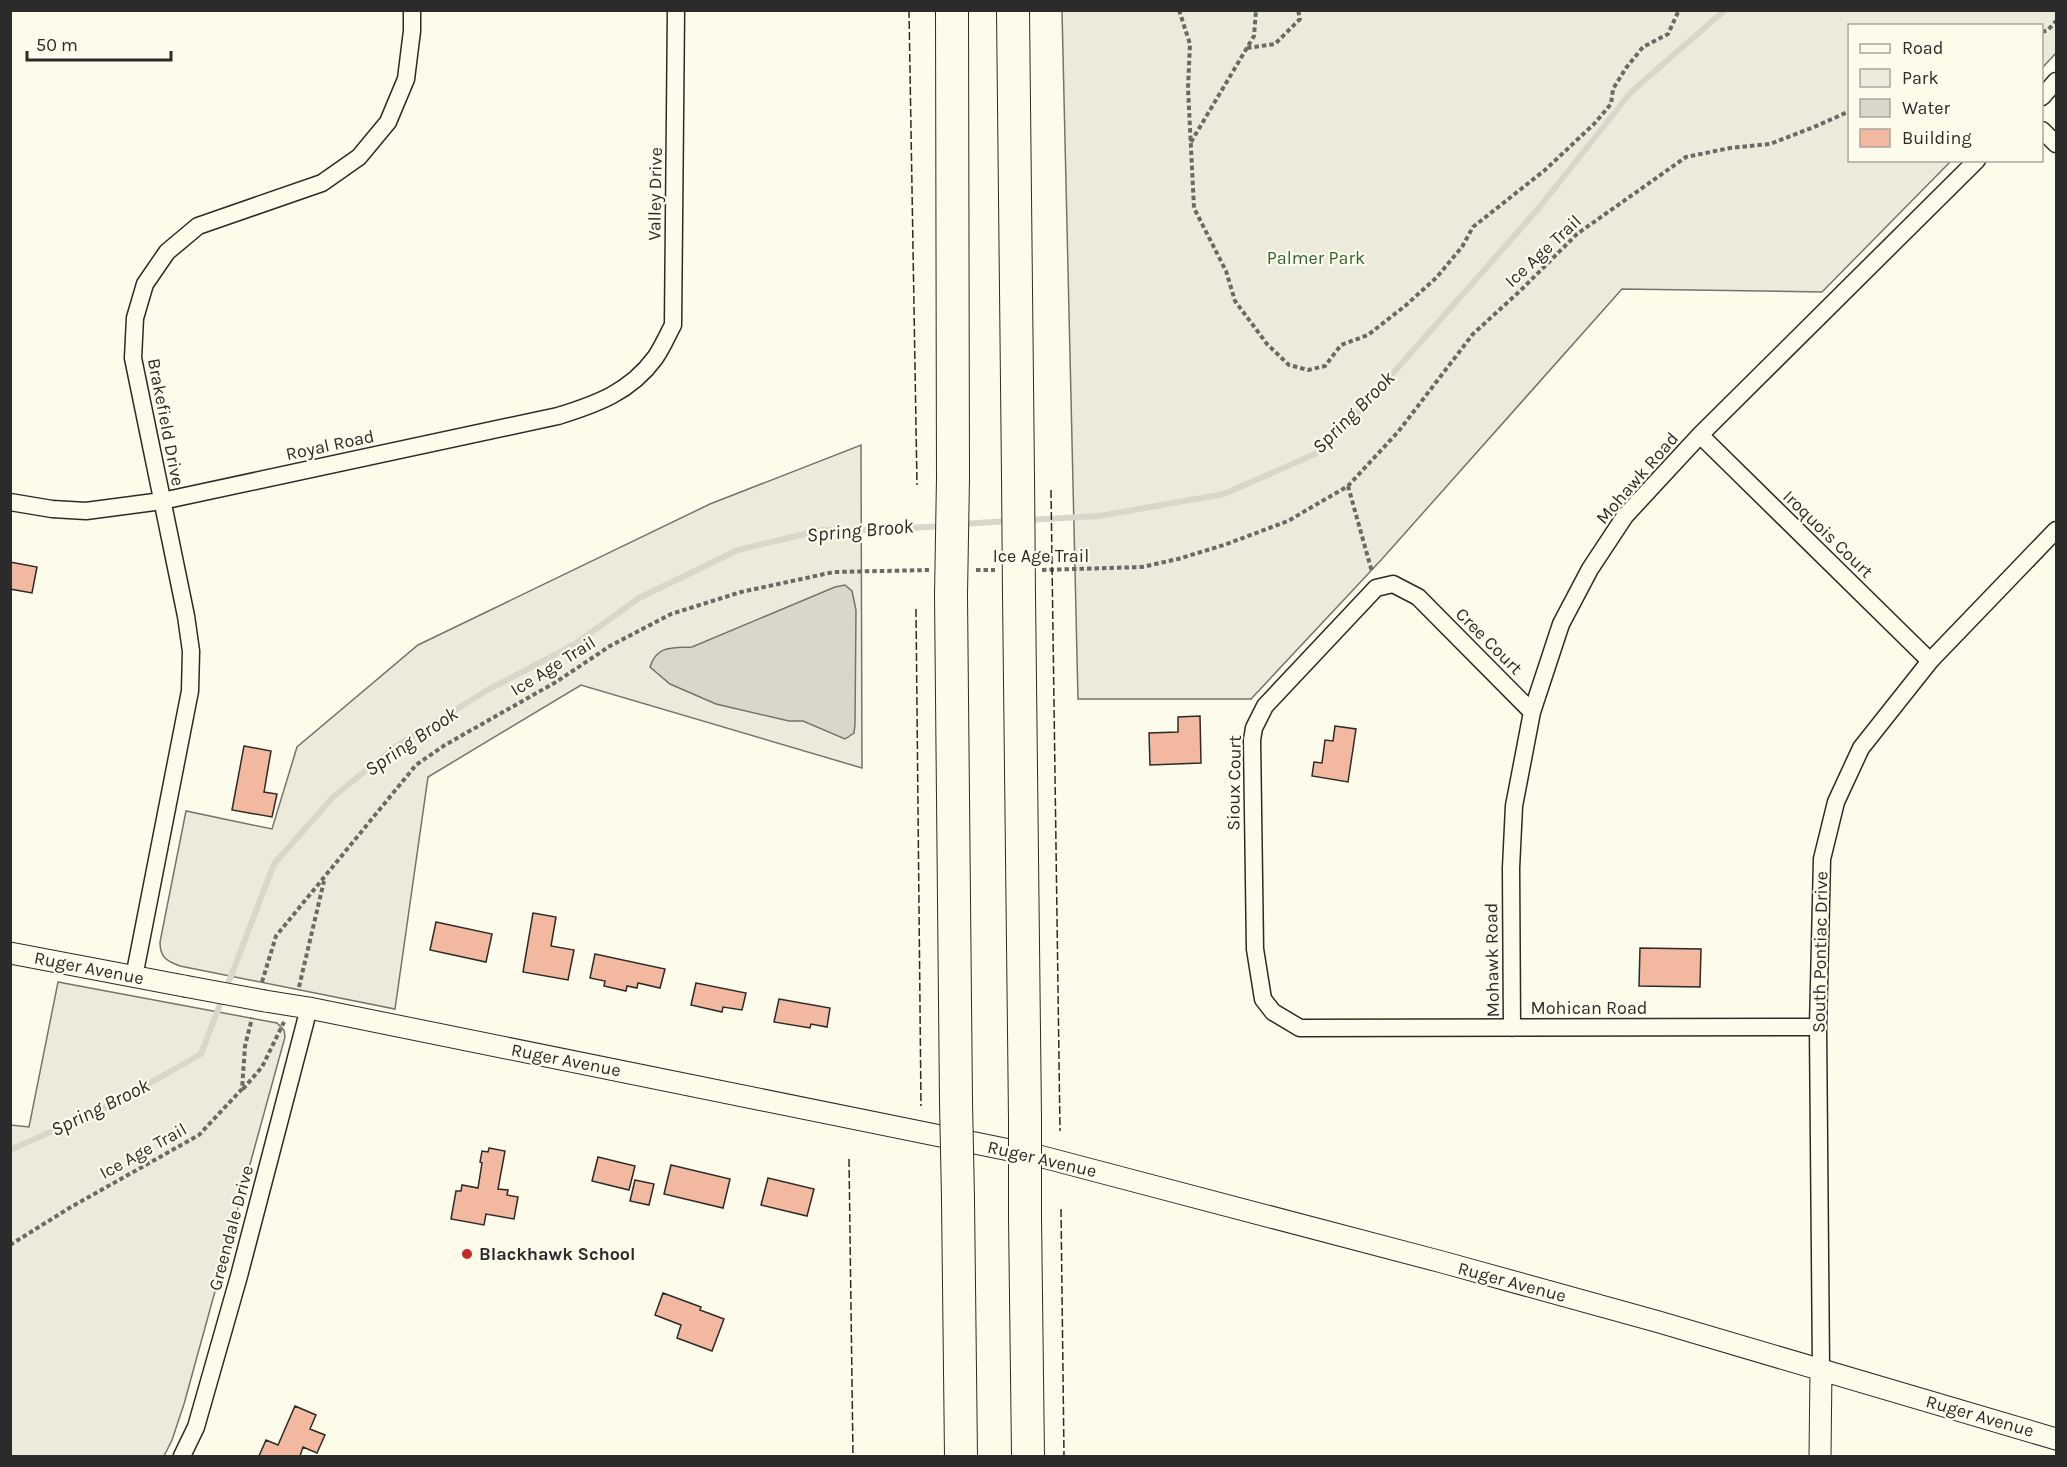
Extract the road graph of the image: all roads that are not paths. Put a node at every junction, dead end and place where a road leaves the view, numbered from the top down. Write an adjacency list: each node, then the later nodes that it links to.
1 (412, 10): 13 (street, Brakefield Drive)
2 (676, 10): 10 (street, Valley Drive)
3 (952, 10): 27 (highway, bridge)
4 (1013, 10): 28 (highway, bridge)
5 (2056, 81): 6 (street)
6 (2043, 96)
7 (2043, 131): 8 (street)
8 (2056, 144)
9 (1975, 162): 11 (street, Mohawk Road)
10 (646, 370): 13 (street, Royal Road)
11 (1700, 435): 16 (street, Iroquois Court); 17 (street, Mohawk Road)
12 (10, 501): 13 (street, Royal Road)
13 (162, 501): 19 (street, Brakefield Drive)
14 (2056, 530): 16 (street, South Pontiac Drive)
15 (1418, 597): 17 (street, Cree Court); 20 (street, Sioux Court)
16 (1929, 661): 22 (street, South Pontiac Drive)
17 (1532, 712): 23 (street, Mohawk Road)
18 (10, 953): 19 (street, Ruger Avenue)
19 (134, 977): 21 (street, Ruger Avenue, bridge)
20 (1263, 999): 23 (street, Mohican Road)
21 (309, 1008): 24 (street, Ruger Avenue); 26 (street, Greendale Drive)
22 (1818, 1027): 23 (street, Mohican Road); 24 (street, South Pontiac Drive)
23 (1512, 1028)
24 (1821, 1369): 25 (street, Ruger Avenue); 29 (street, South Pontiac Drive)
25 (2056, 1438)
26 (183, 1456)
27 (961, 1456)
28 (1028, 1456)
29 (1820, 1456)

